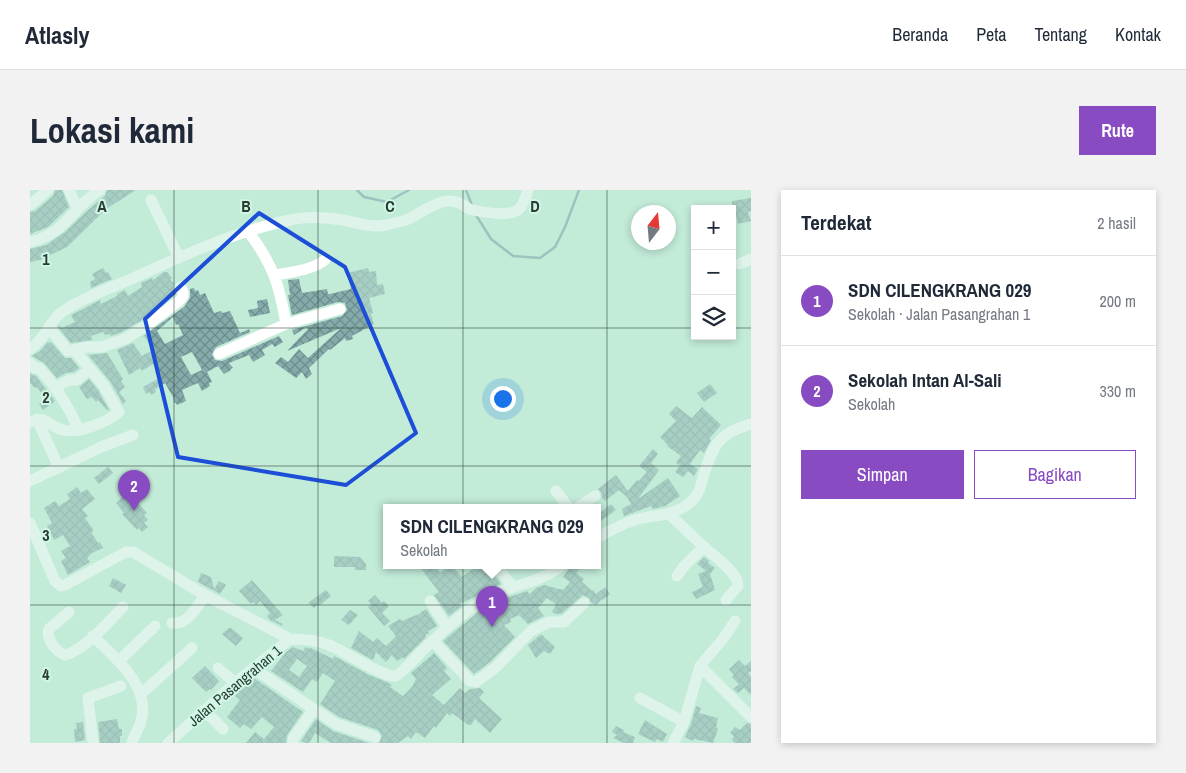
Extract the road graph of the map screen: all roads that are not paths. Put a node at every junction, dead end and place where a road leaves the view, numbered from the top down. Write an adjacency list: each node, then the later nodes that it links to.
1 (48, 190): 5 (street)
2 (69, 190): 7 (street)
3 (100, 190): 7 (street)
4 (528, 190): 8 (street)
5 (33, 198)
6 (151, 200): 10 (street)
7 (78, 209): 9 (street)
8 (248, 231): 10 (street); 14 (street)
9 (30, 242)
10 (179, 258): 18 (street)
11 (751, 259): 13 (street)
12 (325, 260): 14 (street)
13 (739, 264)
14 (275, 276): 17 (street)
15 (180, 287): 20 (street)
16 (340, 309): 17 (street)
17 (286, 324): 21 (street)
18 (50, 329): 19 (street); 20 (street)
19 (30, 349)
20 (75, 351): 23 (street)
21 (219, 354)
22 (30, 363): 24 (street)
23 (89, 369): 24 (street); 27 (street)
24 (56, 387): 27 (street)
25 (33, 420): 27 (street); 29 (street)
26 (751, 424): 35 (street)
27 (79, 430)
28 (133, 435): 29 (street)
29 (59, 468): 30 (street)
30 (30, 481)
31 (556, 491): 33 (street)
32 (595, 496): 34 (street)
33 (566, 504)
34 (583, 504)
35 (670, 514): 37 (street); 39 (street)
36 (30, 523): 38 (street)
37 (601, 536)
38 (33, 540): 44 (street)
39 (704, 547): 42 (street); 46 (street)
40 (498, 569): 43 (street)
41 (557, 569): 43 (street, Jalan Pasangrahan 1)
42 (677, 576)
43 (513, 587): 53 (street, Jalan Pasangrahan 1)
44 (205, 596): 51 (street); 55 (street)
45 (430, 600): 53 (street)
46 (726, 600)
47 (584, 603): 56 (street)
48 (123, 607): 54 (street)
49 (69, 612): 54 (street)
50 (735, 622): 59 (street)
51 (172, 623)
52 (156, 626): 58 (street)
53 (447, 627): 56 (street, Jalan Pasangrahan 1)
54 (94, 636): 58 (street)
55 (290, 639): 56 (street, Jalan Pasangrahan 1); 61 (street, Jalan Pasangrahan 1)
56 (433, 641)
57 (192, 648): 64 (street)
58 (119, 661): 64 (street)
59 (700, 666): 68 (street); 69 (street)
60 (218, 668): 62 (street)
61 (253, 668): 62 (street, Jalan Pasangrahan 1); 66 (street)
62 (235, 683): 67 (street, Jalan Pasangrahan 1)
63 (121, 686): 72 (street)
64 (141, 694): 73 (street)
65 (640, 698): 69 (street)
66 (314, 709): 71 (street); 75 (street)
67 (204, 710): 70 (street); 74 (street, Jalan Pasangrahan 1)
68 (751, 717)
69 (684, 722): 76 (street)
70 (223, 729)
71 (375, 737)
72 (93, 743)
73 (132, 743)
74 (168, 743)
75 (292, 743)
76 (673, 743)

